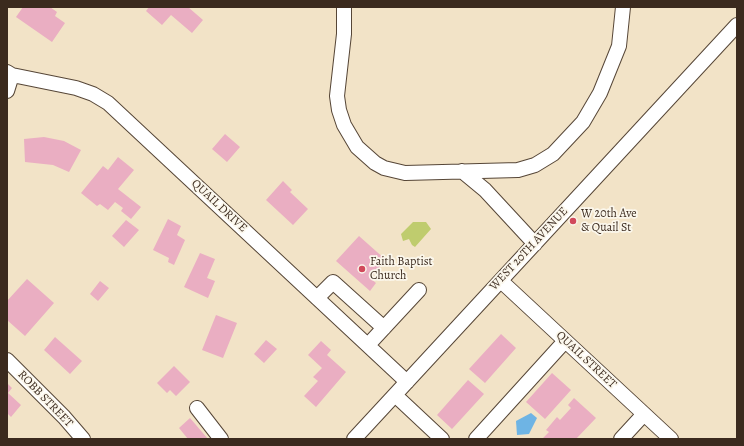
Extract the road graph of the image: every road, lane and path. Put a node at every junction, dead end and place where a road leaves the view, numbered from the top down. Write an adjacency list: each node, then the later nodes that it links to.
1 (344, 7): 6 (street)
2 (623, 7): 6 (street)
3 (737, 25): 7 (street, WEST 20TH AVENUE)
4 (9, 73): 5 (street); 10 (street, QUAIL DRIVE)
5 (7, 91)
6 (462, 171): 7 (street)
7 (535, 244): 8 (street, WEST 20TH AVENUE)
8 (501, 281): 12 (street, QUAIL STREET); 15 (street, WEST 20TH AVENUE)
9 (419, 290): 11 (street)
10 (317, 298): 11 (street); 13 (street, QUAIL DRIVE)
11 (384, 328): 13 (street)
12 (565, 341): 18 (street, QUAIL STREET); 23 (street)
13 (368, 345): 15 (street, QUAIL DRIVE)
14 (7, 360): 19 (street, ROBB STREET)
15 (407, 382): 16 (street, WEST 20TH AVENUE)
16 (395, 395): 21 (street, WEST 20TH AVENUE); 22 (street)
17 (197, 408): 20 (street)
18 (644, 414): 24 (street); 25 (street, QUAIL STREET)
19 (83, 439)
20 (221, 439)
21 (354, 439)
22 (442, 439)
23 (476, 439)
24 (621, 439)
25 (671, 439)

